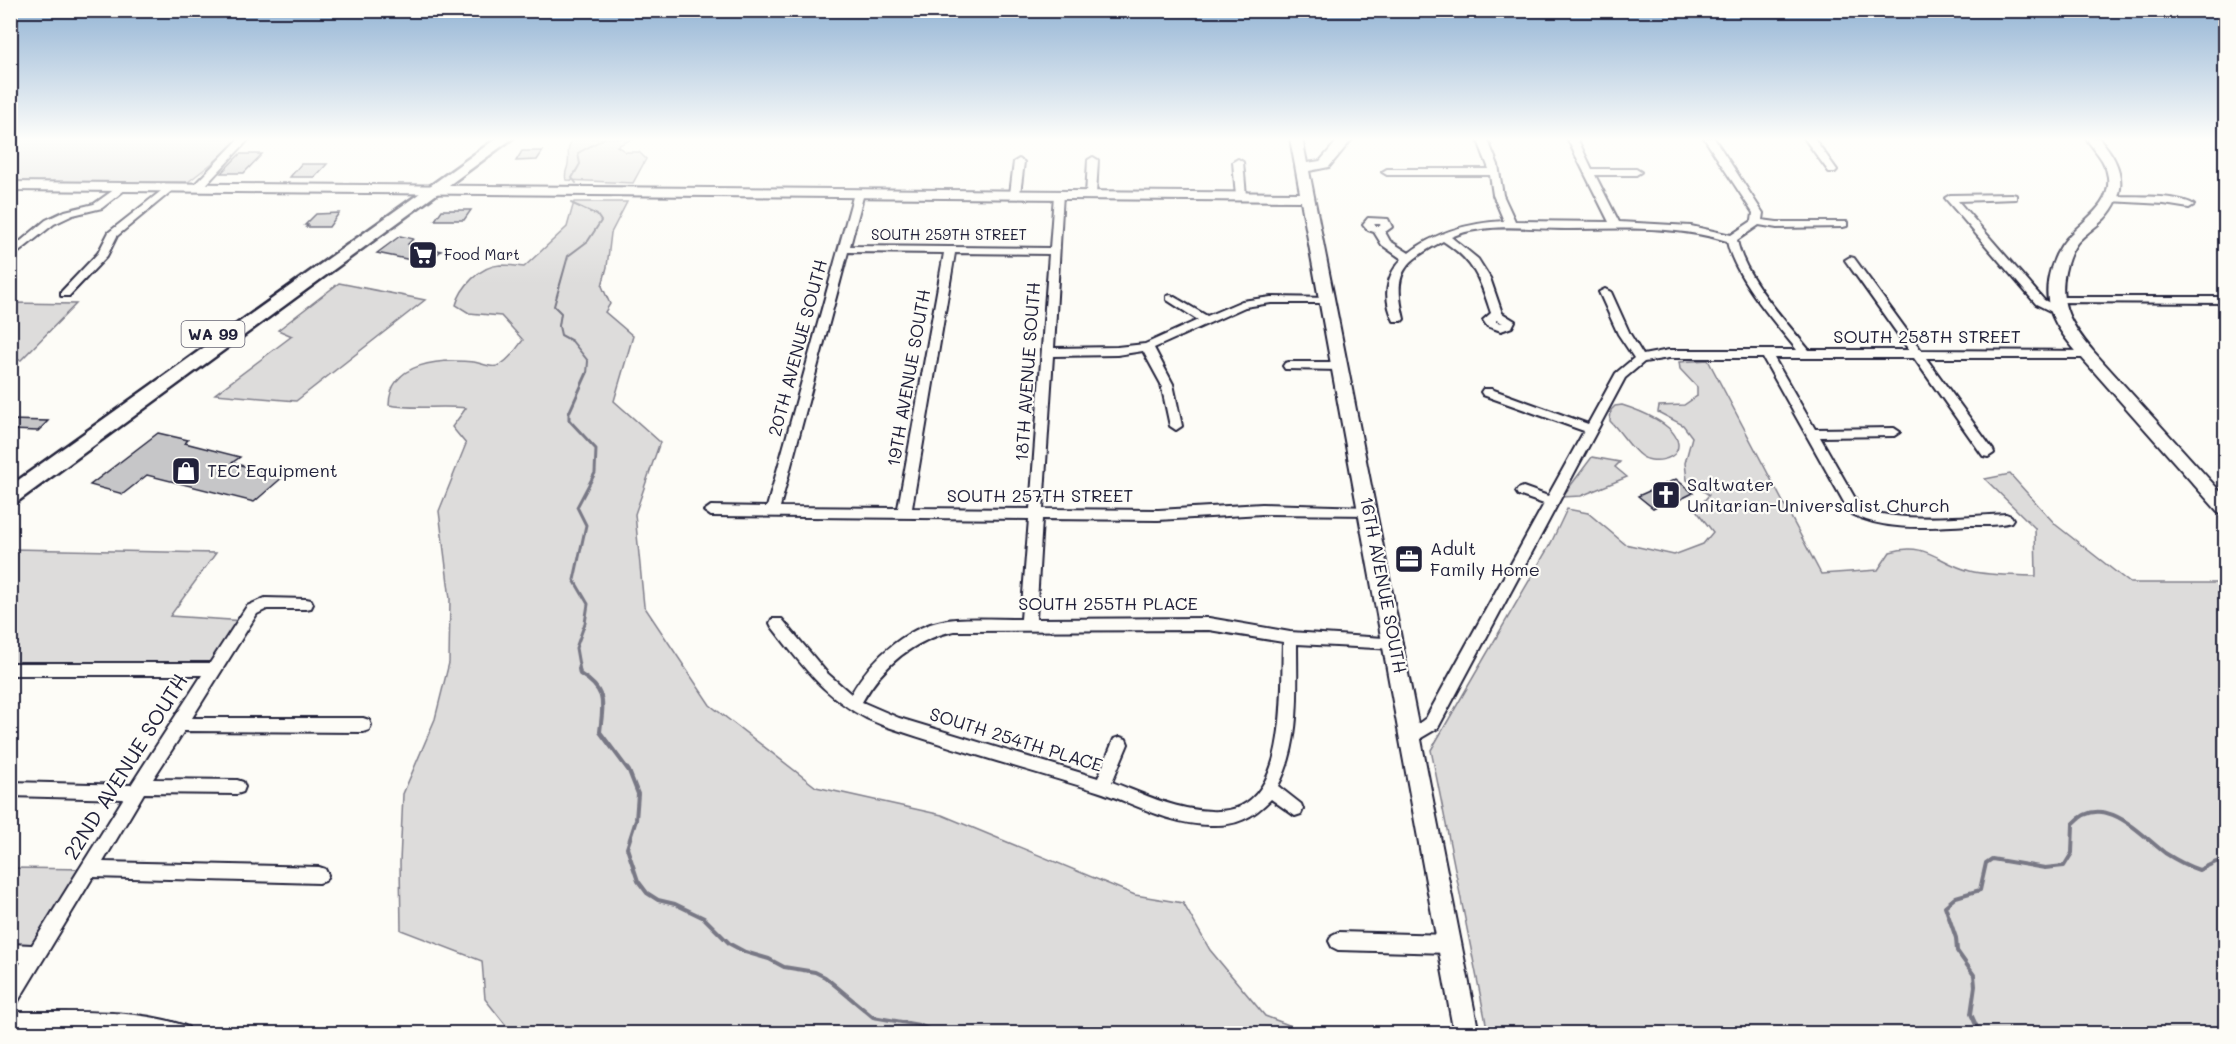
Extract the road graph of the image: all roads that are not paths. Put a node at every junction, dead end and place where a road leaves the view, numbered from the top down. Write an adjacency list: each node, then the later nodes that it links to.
1 (91, 187): 2 (main road)
2 (122, 187): 3 (main road); 36 (street)
3 (170, 187): 4 (main road); 42 (street)
4 (198, 187): 15 (main road)
5 (419, 187): 15 (main road, WA 99)
6 (438, 187): 16 (main road, WA 99)
7 (1016, 187): 18 (street)
8 (1091, 187): 20 (street)
9 (1240, 187): 21 (street)
10 (1306, 187): 22 (main road, 16TH AVENUE SOUTH)
11 (1497, 187): 28 (street)
12 (1597, 187): 29 (street)
13 (1741, 187): 26 (street)
14 (2115, 187): 24 (main road)
15 (416, 189): 16 (main road); 65 (main road, WA 99)
16 (435, 189): 17 (main road); 67 (main road, WA 99)
17 (859, 193): 18 (main road); 33 (street, 20TH AVENUE SOUTH)
18 (1015, 194): 19 (main road)
19 (1059, 195): 20 (main road); 35 (street, 18TH AVENUE SOUTH)
20 (1091, 195): 21 (main road)
21 (1241, 196): 22 (main road)
22 (1308, 197): 44 (main road, 16TH AVENUE SOUTH)
23 (2012, 197): 46 (street)
24 (2113, 199): 25 (street); 46 (main road)
25 (2189, 206)
26 (1757, 222): 27 (street); 32 (street)
27 (1843, 224)
28 (1511, 225): 29 (street); 31 (street)
29 (1616, 226): 32 (street)
30 (1378, 230): 37 (street)
31 (1443, 236): 37 (street); 47 (street)
32 (1732, 239): 40 (street)
33 (843, 249): 34 (street, SOUTH 259TH STREET); 71 (street, 20TH AVENUE SOUTH)
34 (950, 250): 35 (street, SOUTH 259TH STREET); 73 (street, 19TH AVENUE SOUTH)
35 (1055, 251): 51 (street, 18TH AVENUE SOUTH)
36 (10, 256)
37 (1410, 258): 48 (street)
38 (1850, 260): 55 (street)
39 (1744, 288): 40 (street)
40 (1756, 288): 54 (street)
41 (1605, 292): 56 (street)
42 (65, 294)
43 (1171, 298): 49 (street)
44 (1328, 300): 49 (street); 58 (main road, 16TH AVENUE SOUTH)
45 (2226, 300): 46 (street)
46 (2057, 306): 52 (main road)
47 (1497, 315)
48 (1398, 319)
49 (1206, 320): 50 (street)
50 (1147, 347): 51 (street); 60 (street)
51 (1048, 352): 74 (street, 18TH AVENUE SOUTH)
52 (2087, 354): 55 (street, SOUTH 258TH STREET); 69 (main road)
53 (1767, 355): 54 (street, SOUTH 258TH STREET); 56 (street, SOUTH 258TH STREET); 63 (street)
54 (1807, 355): 55 (street, SOUTH 258TH STREET)
55 (1916, 355): 64 (street)
56 (1640, 359): 61 (street)
57 (1289, 366): 58 (street)
58 (1341, 366): 72 (main road, 16TH AVENUE SOUTH)
59 (1487, 392): 61 (street)
60 (1176, 426)
61 (1590, 429): 68 (street)
62 (1894, 432): 63 (street)
63 (1813, 433): 75 (street)
64 (1988, 453)
65 (10, 479)
66 (1523, 492): 68 (street)
67 (10, 496)
68 (1553, 502): 86 (street)
69 (2226, 510)
70 (711, 512): 71 (street, SOUTH 257TH STREET)
71 (772, 512): 73 (street, SOUTH 257TH STREET)
72 (1369, 512): 74 (street, SOUTH 257TH STREET); 80 (main road, 16TH AVENUE SOUTH)
73 (904, 513): 74 (street, SOUTH 257TH STREET)
74 (1036, 514): 78 (street, 18TH AVENUE SOUTH)
75 (2006, 519)
76 (306, 604): 82 (street, 22ND AVENUE SOUTH)
77 (777, 623): 83 (street, SOUTH 254TH PLACE)
78 (1028, 624): 79 (street, SOUTH 255TH PLACE); 83 (street, SOUTH 255TH PLACE)
79 (1290, 638): 80 (street, SOUTH 255TH PLACE); 92 (street)
80 (1395, 643): 86 (main road, 16TH AVENUE SOUTH)
81 (10, 669): 82 (street)
82 (214, 669): 84 (street, 22ND AVENUE SOUTH)
83 (853, 704): 88 (street, SOUTH 254TH PLACE)
84 (178, 724): 85 (street); 91 (street, 22ND AVENUE SOUTH)
85 (363, 725)
86 (1409, 731): 97 (main road, 16TH AVENUE SOUTH)
87 (1120, 744): 88 (street)
88 (1102, 786): 92 (street, SOUTH 254TH PLACE)
89 (237, 787): 91 (street)
90 (10, 789): 91 (street)
91 (137, 789): 94 (street, 22ND AVENUE SOUTH)
92 (1270, 789): 93 (street)
93 (1295, 809)
94 (88, 869): 95 (street); 99 (street, 22ND AVENUE SOUTH)
95 (319, 875)
96 (1338, 941): 97 (street)
97 (1450, 944): 103 (main road, 16TH AVENUE SOUTH)
98 (10, 953): 99 (street)
99 (36, 954): 100 (street, 22ND AVENUE SOUTH)
100 (10, 997)
101 (10, 1021): 102 (street)
102 (181, 1034)
103 (1467, 1034)

